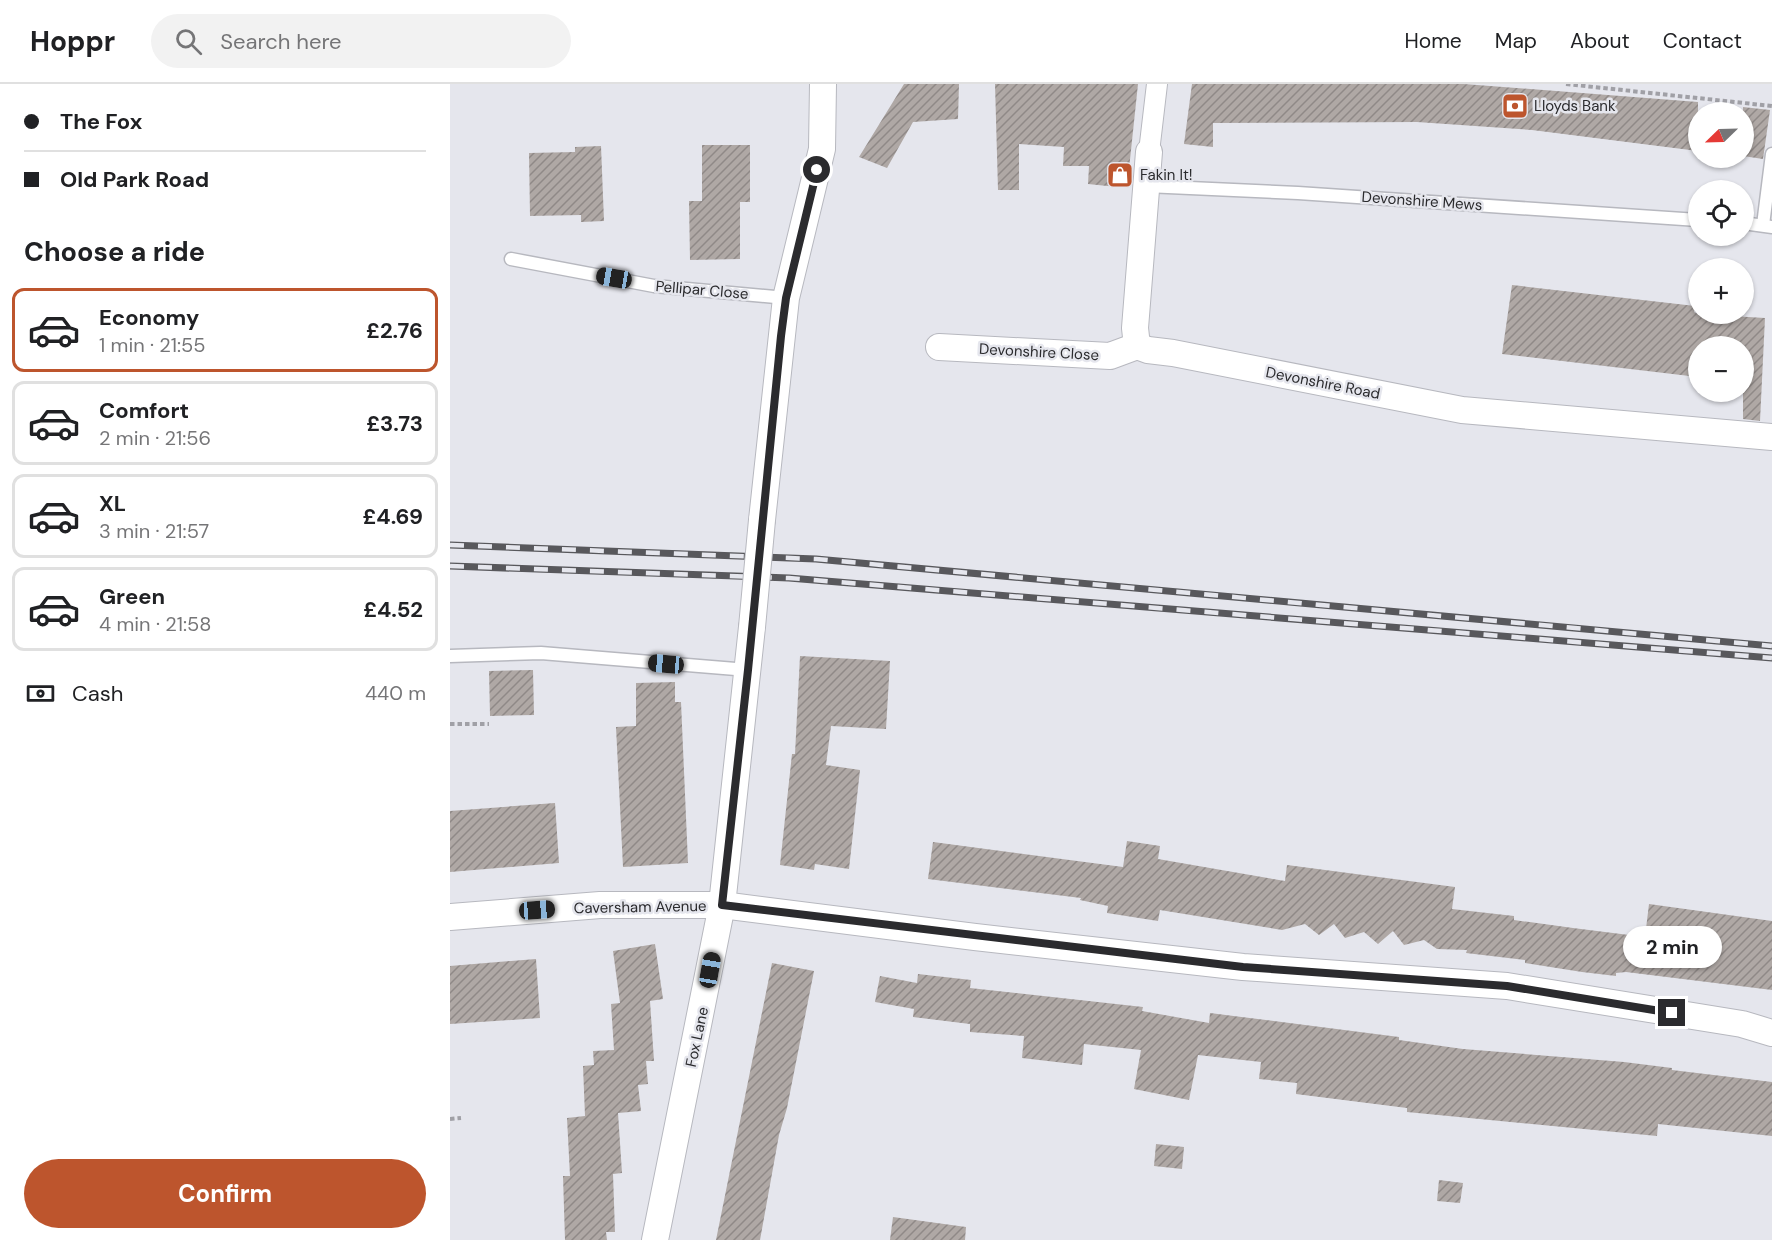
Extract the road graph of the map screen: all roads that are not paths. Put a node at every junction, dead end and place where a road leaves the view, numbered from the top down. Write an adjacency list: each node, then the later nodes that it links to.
1 (823, 84): 9 (street, Fox Lane)
2 (1157, 84): 3 (street)
3 (1149, 152): 5 (street)
4 (1772, 154): 7 (lane)
5 (1146, 186): 6 (lane, Devonshire Mews); 10 (street)
6 (1688, 219)
7 (1767, 226)
8 (511, 259): 9 (lane, Pellipar Close)
9 (786, 298): 14 (street, Fox Lane, bridge)
10 (1137, 346): 11 (street, Devonshire Close); 12 (street, Devonshire Road)
11 (939, 347)
12 (1772, 437)
13 (450, 656): 14 (lane)
14 (748, 670): 15 (street, Fox Lane)
15 (722, 905): 16 (street, Caversham Avenue); 17 (street, Caversham Avenue); 18 (street, Fox Lane)
16 (450, 917)
17 (1772, 1033)
18 (656, 1240)

